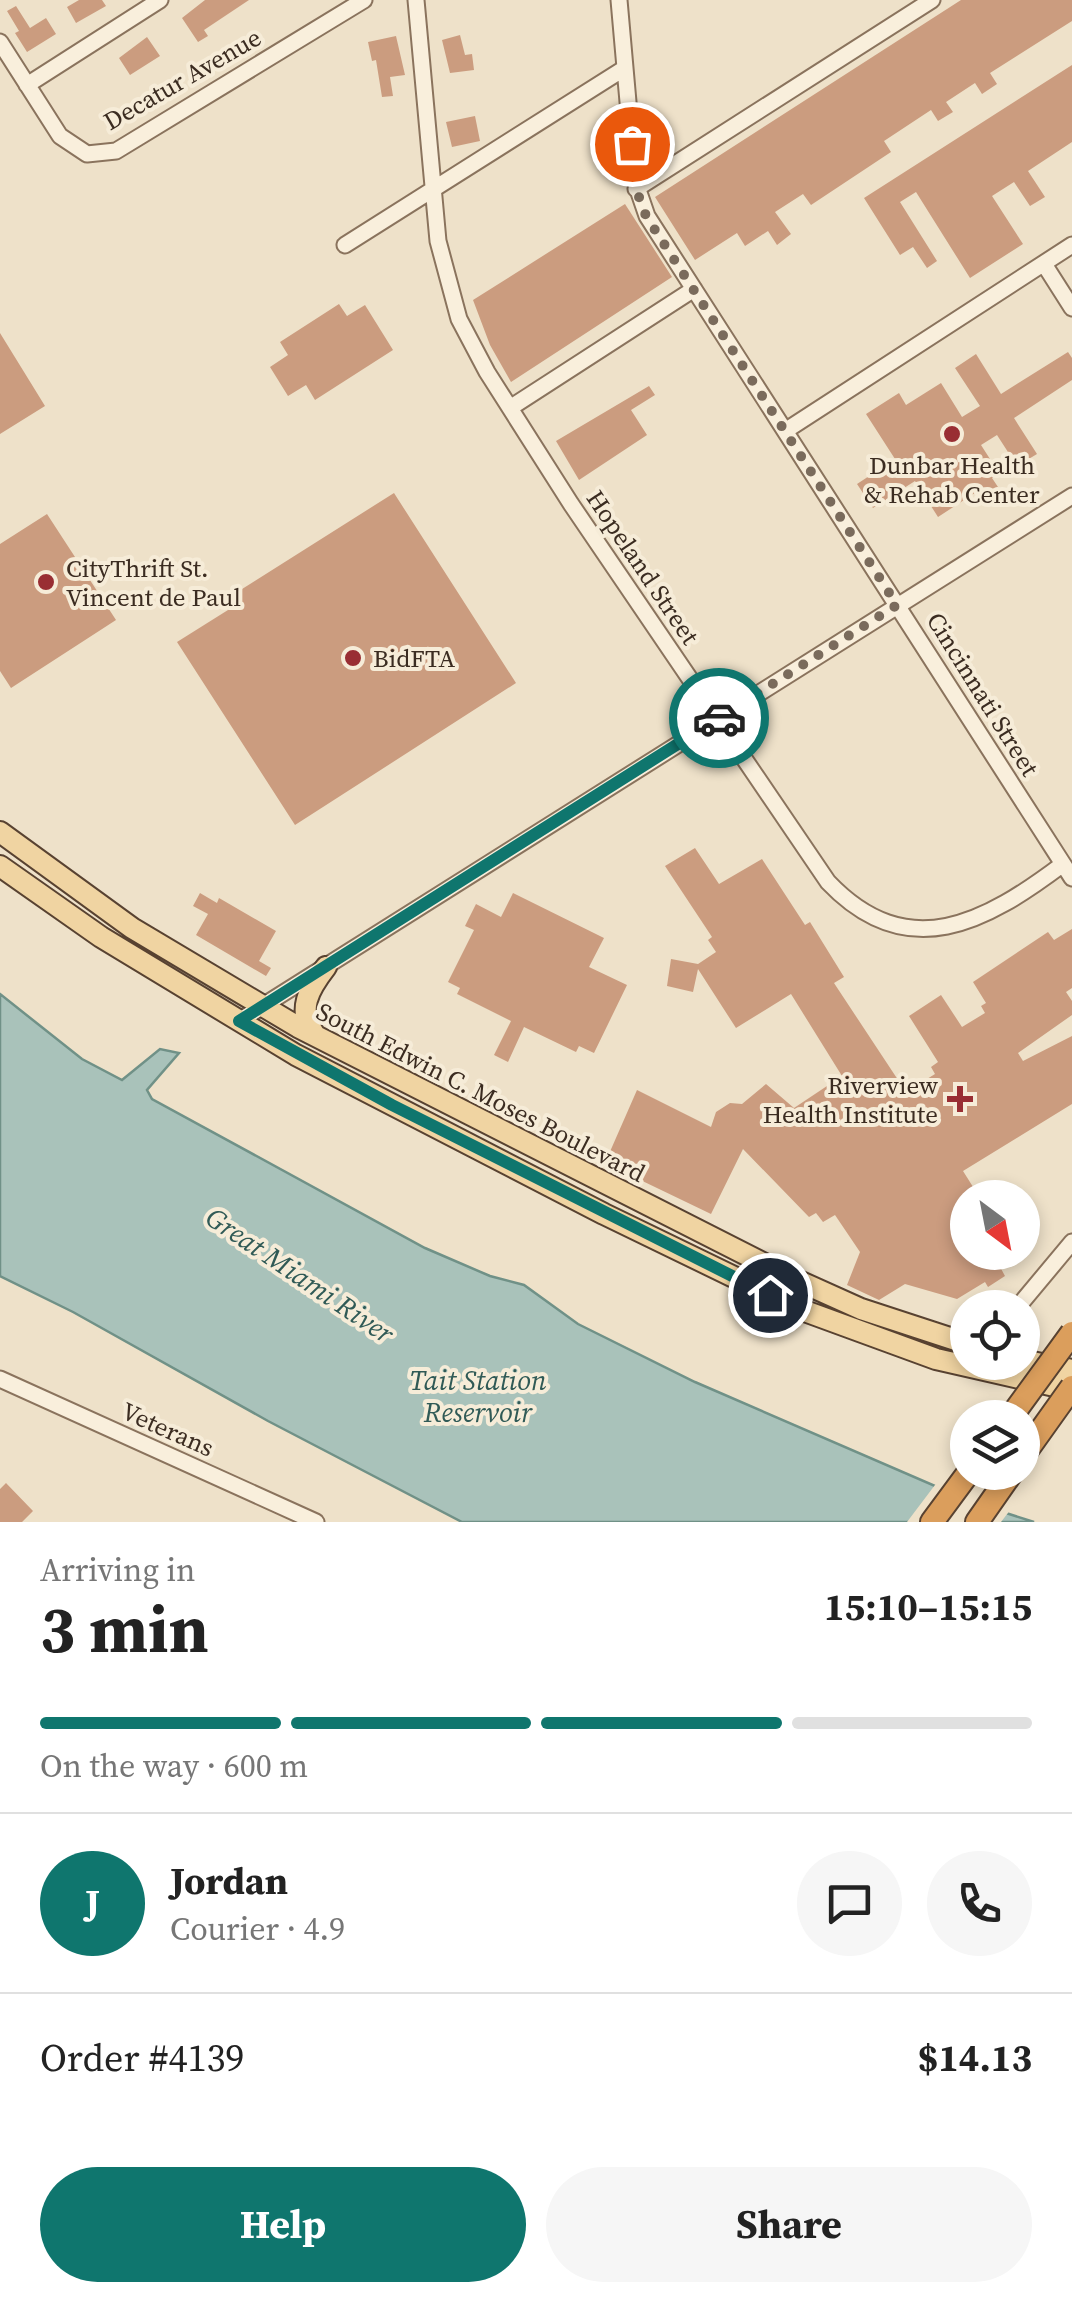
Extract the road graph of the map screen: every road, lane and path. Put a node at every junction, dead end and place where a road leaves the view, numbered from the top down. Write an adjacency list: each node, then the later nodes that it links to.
1 (160, 0): 8 (street)
2 (364, 0): 8 (street, Decatur Avenue)
3 (416, 0): 10 (street, Hopeland Street)
4 (619, 0): 7 (street, Cincinnati Street)
5 (932, 0): 9 (street)
6 (0, 42): 8 (street, Decatur Avenue)
7 (625, 68): 9 (street, Cincinnati Street); 10 (street)
8 (27, 85)
9 (636, 189): 14 (street, Cincinnati Street)
10 (433, 190): 11 (street); 16 (street, Hopeland Street)
11 (345, 245)
12 (1072, 246): 13 (street)
13 (1044, 264): 15 (street); 17 (street)
14 (694, 289): 16 (street); 17 (street, Cincinnati Street)
15 (1072, 308)
16 (510, 408): 20 (street, Hopeland Street)
17 (785, 431): 19 (street, Cincinnati Street)
18 (1072, 496): 19 (street)
19 (897, 605): 20 (street); 22 (street, Cincinnati Street)
20 (715, 720): 22 (street, Hopeland Street); 25 (street)
21 (0, 832): 26 (main road, South Edwin C. Moses Boulevard)
22 (1063, 864): 24 (street, Cincinnati Street)
23 (0, 866): 27 (main road, South Edwin C. Moses Boulevard)
24 (1072, 878)
25 (326, 967): 26 (street); 28 (main road)
26 (263, 1006): 27 (street); 28 (main road, South Edwin C. Moses Boulevard)
27 (239, 1021): 30 (main road, South Edwin C. Moses Boulevard)
28 (315, 1035): 29 (main road, South Edwin C. Moses Boulevard)
29 (569, 1165): 30 (main road); 32 (main road, South Edwin C. Moses Boulevard)
30 (556, 1188): 33 (main road, South Edwin C. Moses Boulevard)
31 (1072, 1242): 35 (street)
32 (724, 1244): 33 (main road); 34 (main road, South Edwin C. Moses Boulevard)
33 (712, 1266): 36 (main road, South Edwin C. Moses Boulevard)
34 (810, 1286): 36 (main road); 38 (main road, South Edwin C. Moses Boulevard)
35 (1032, 1290)
36 (799, 1309): 39 (main road, South Edwin C. Moses Boulevard)
37 (1072, 1333): 45 (highway, bridge)
38 (950, 1338)
39 (950, 1359)
40 (1040, 1364): 41 (main road)
41 (1072, 1370)
42 (0, 1379): 49 (street, Veterans)
43 (1034, 1380): 44 (main road, South Edwin C. Moses Boulevard)
44 (1072, 1389): 46 (highway, bridge)
45 (1023, 1400)
46 (1040, 1433)
47 (956, 1490): 50 (highway)
48 (999, 1490): 51 (highway)
49 (316, 1522)
50 (932, 1522)
51 (977, 1522)

